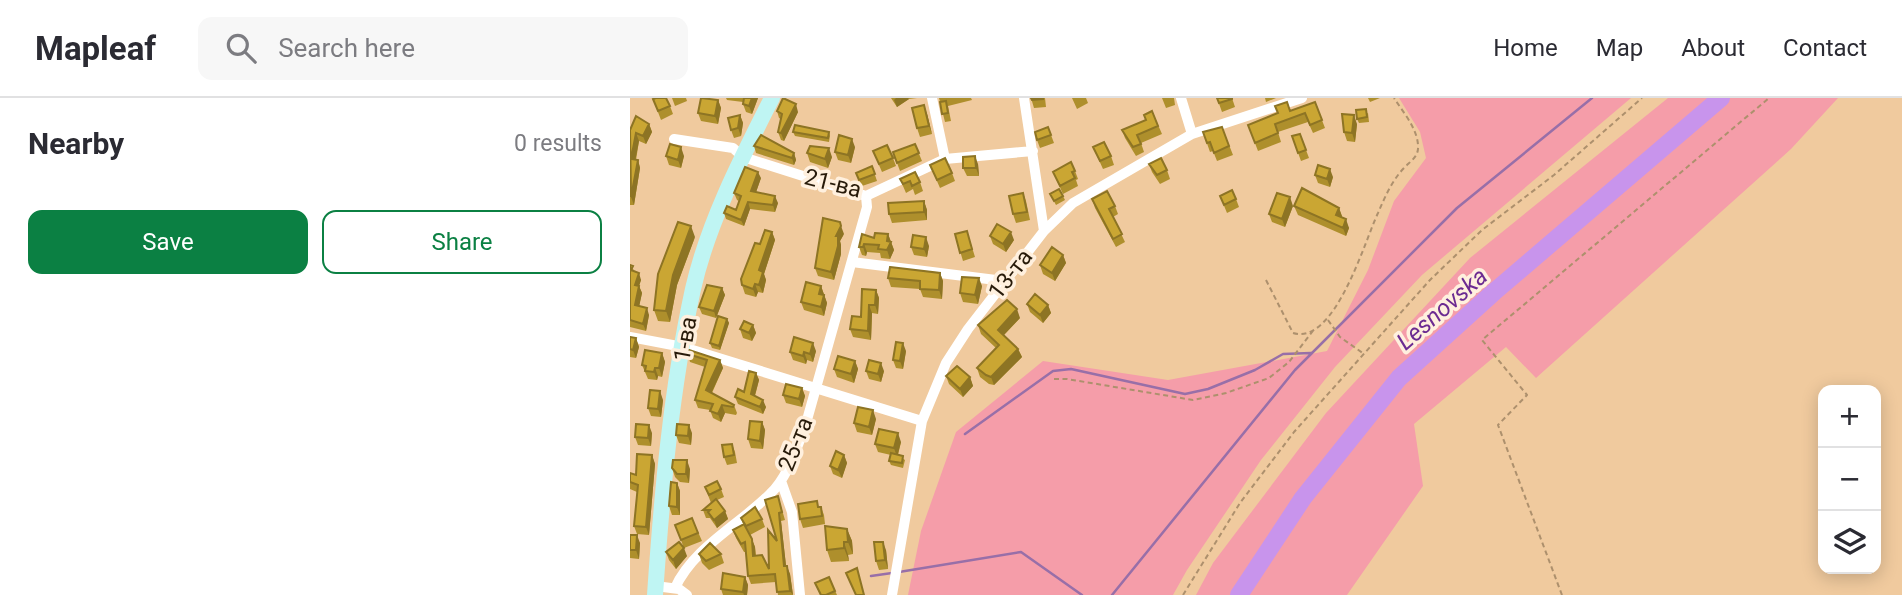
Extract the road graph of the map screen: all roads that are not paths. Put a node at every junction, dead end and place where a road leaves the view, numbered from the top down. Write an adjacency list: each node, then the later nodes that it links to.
1 (772, 98): 9 (street, 1-ва)
2 (932, 98): 10 (street)
3 (1024, 98): 8 (street)
4 (1181, 98): 6 (street)
5 (1302, 98): 6 (street, 13-та)
6 (1192, 134): 12 (street, 13-та)
7 (674, 139): 9 (street, 21-ва)
8 (1033, 151): 10 (street, 21-ва); 12 (street)
9 (743, 157): 11 (street, 21-ва); 16 (street, 1-ва)
10 (944, 159): 11 (street, 21-ва)
11 (866, 196): 13 (street, 25-та)
12 (1044, 231): 14 (street, 13-та)
13 (852, 261): 14 (street); 17 (street, 25-та)
14 (1004, 281): 18 (street, 13-та)
15 (630, 337): 16 (street)
16 (683, 346): 17 (street); 21 (street, 1-ва)
17 (816, 386): 18 (street); 19 (street, 25-та)
18 (922, 421): 24 (street, 13-та)
19 (780, 481): 20 (street, 25-та); 23 (street)
20 (675, 588): 21 (street); 22 (street)
21 (655, 591)
22 (687, 595)
23 (800, 595)
24 (892, 595)

